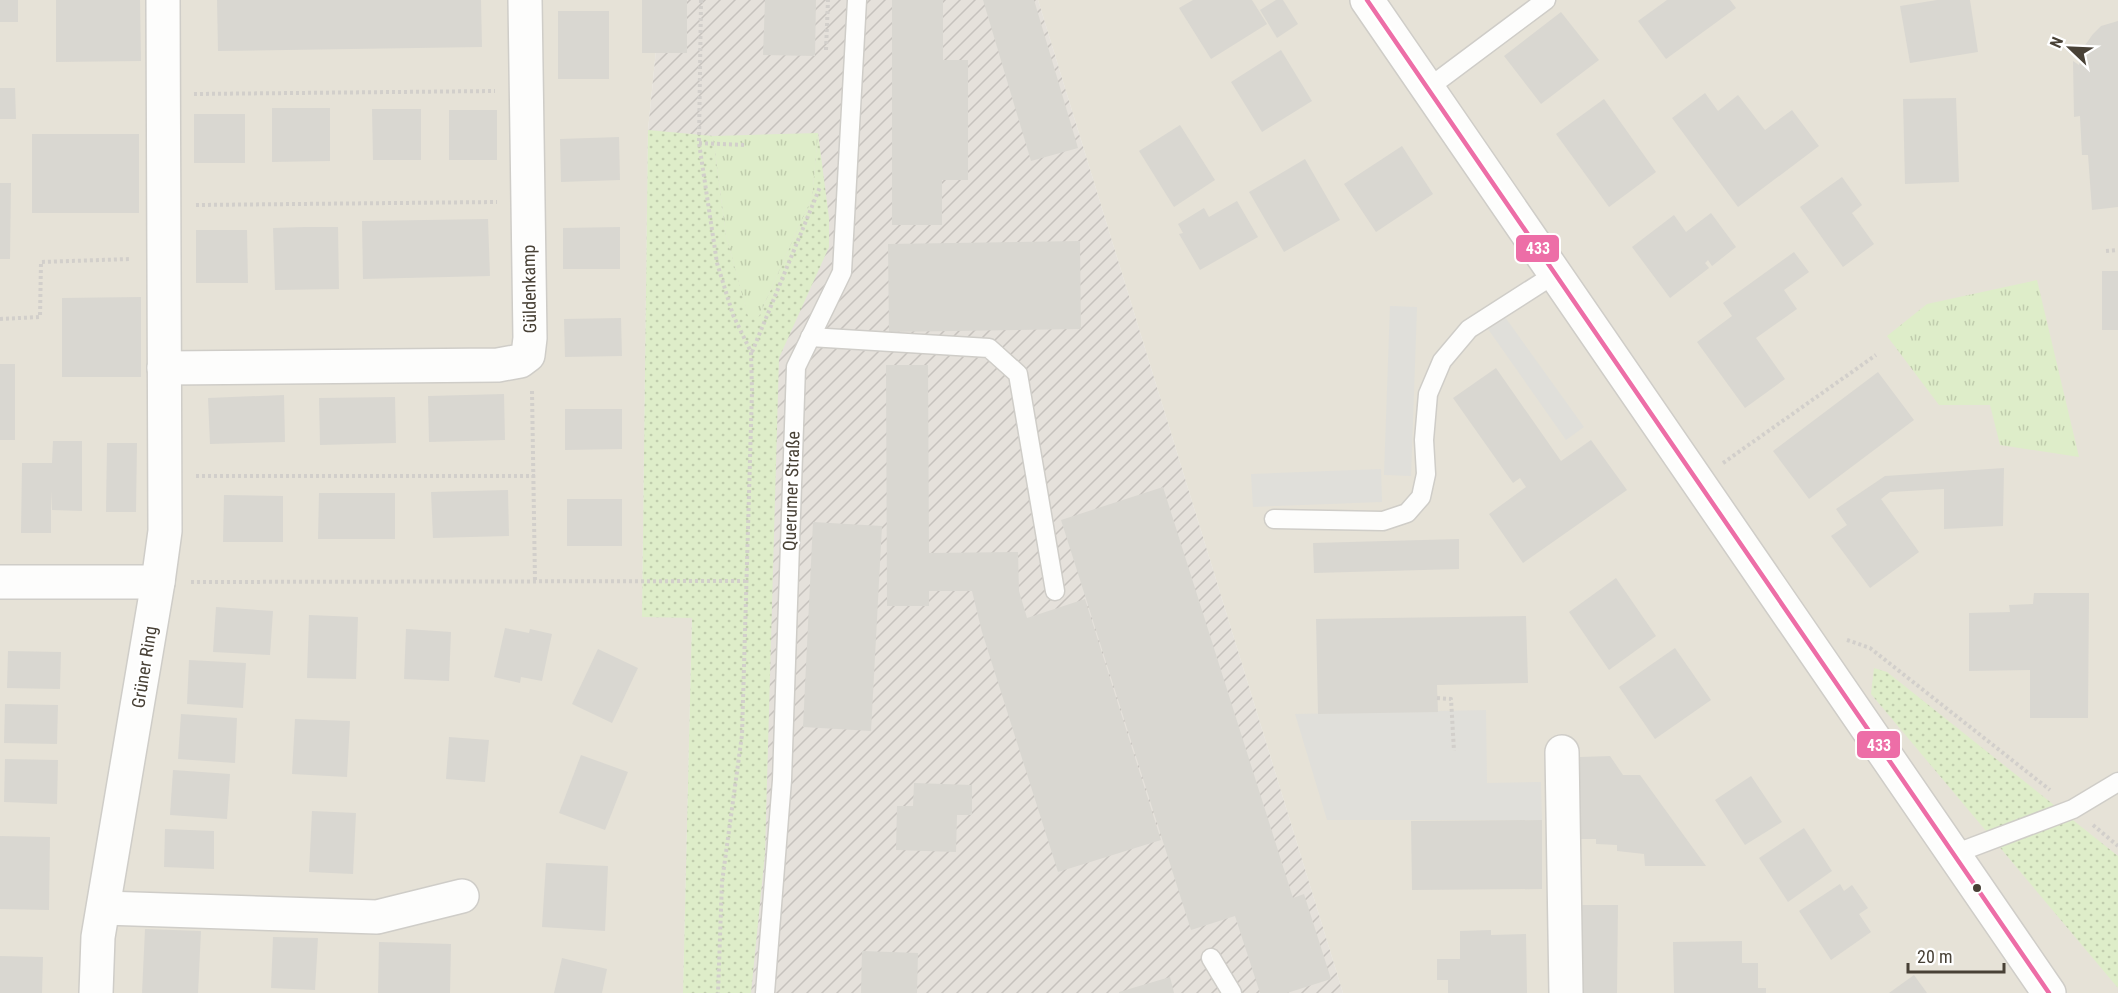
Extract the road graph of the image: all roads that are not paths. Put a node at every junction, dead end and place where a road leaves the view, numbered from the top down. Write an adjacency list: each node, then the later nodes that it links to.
1 (163, 0): 9 (street)
2 (525, 0): 9 (street, Güldenkamp)
3 (857, 0): 8 (lane, Querumer Straße)
4 (1367, 0): 6 (street)
5 (1546, 0): 6 (lane)
6 (1427, 89): 7 (street)
7 (1555, 274): 10 (lane); 16 (street)
8 (810, 337): 13 (lane); 21 (lane, Querumer Straße)
9 (165, 368): 12 (street)
10 (1274, 519)
11 (0, 582): 12 (street)
12 (158, 582): 18 (street, Grüner Ring)
13 (1055, 591)
14 (1562, 752): 23 (street)
15 (2118, 782): 16 (lane)
16 (1954, 854): 24 (street)
17 (462, 896): 18 (street)
18 (104, 908): 20 (street, Grüner Ring)
19 (1211, 958): 22 (lane)
20 (96, 993)
21 (765, 993)
22 (1232, 993)
23 (1566, 993)
24 (2049, 993)

